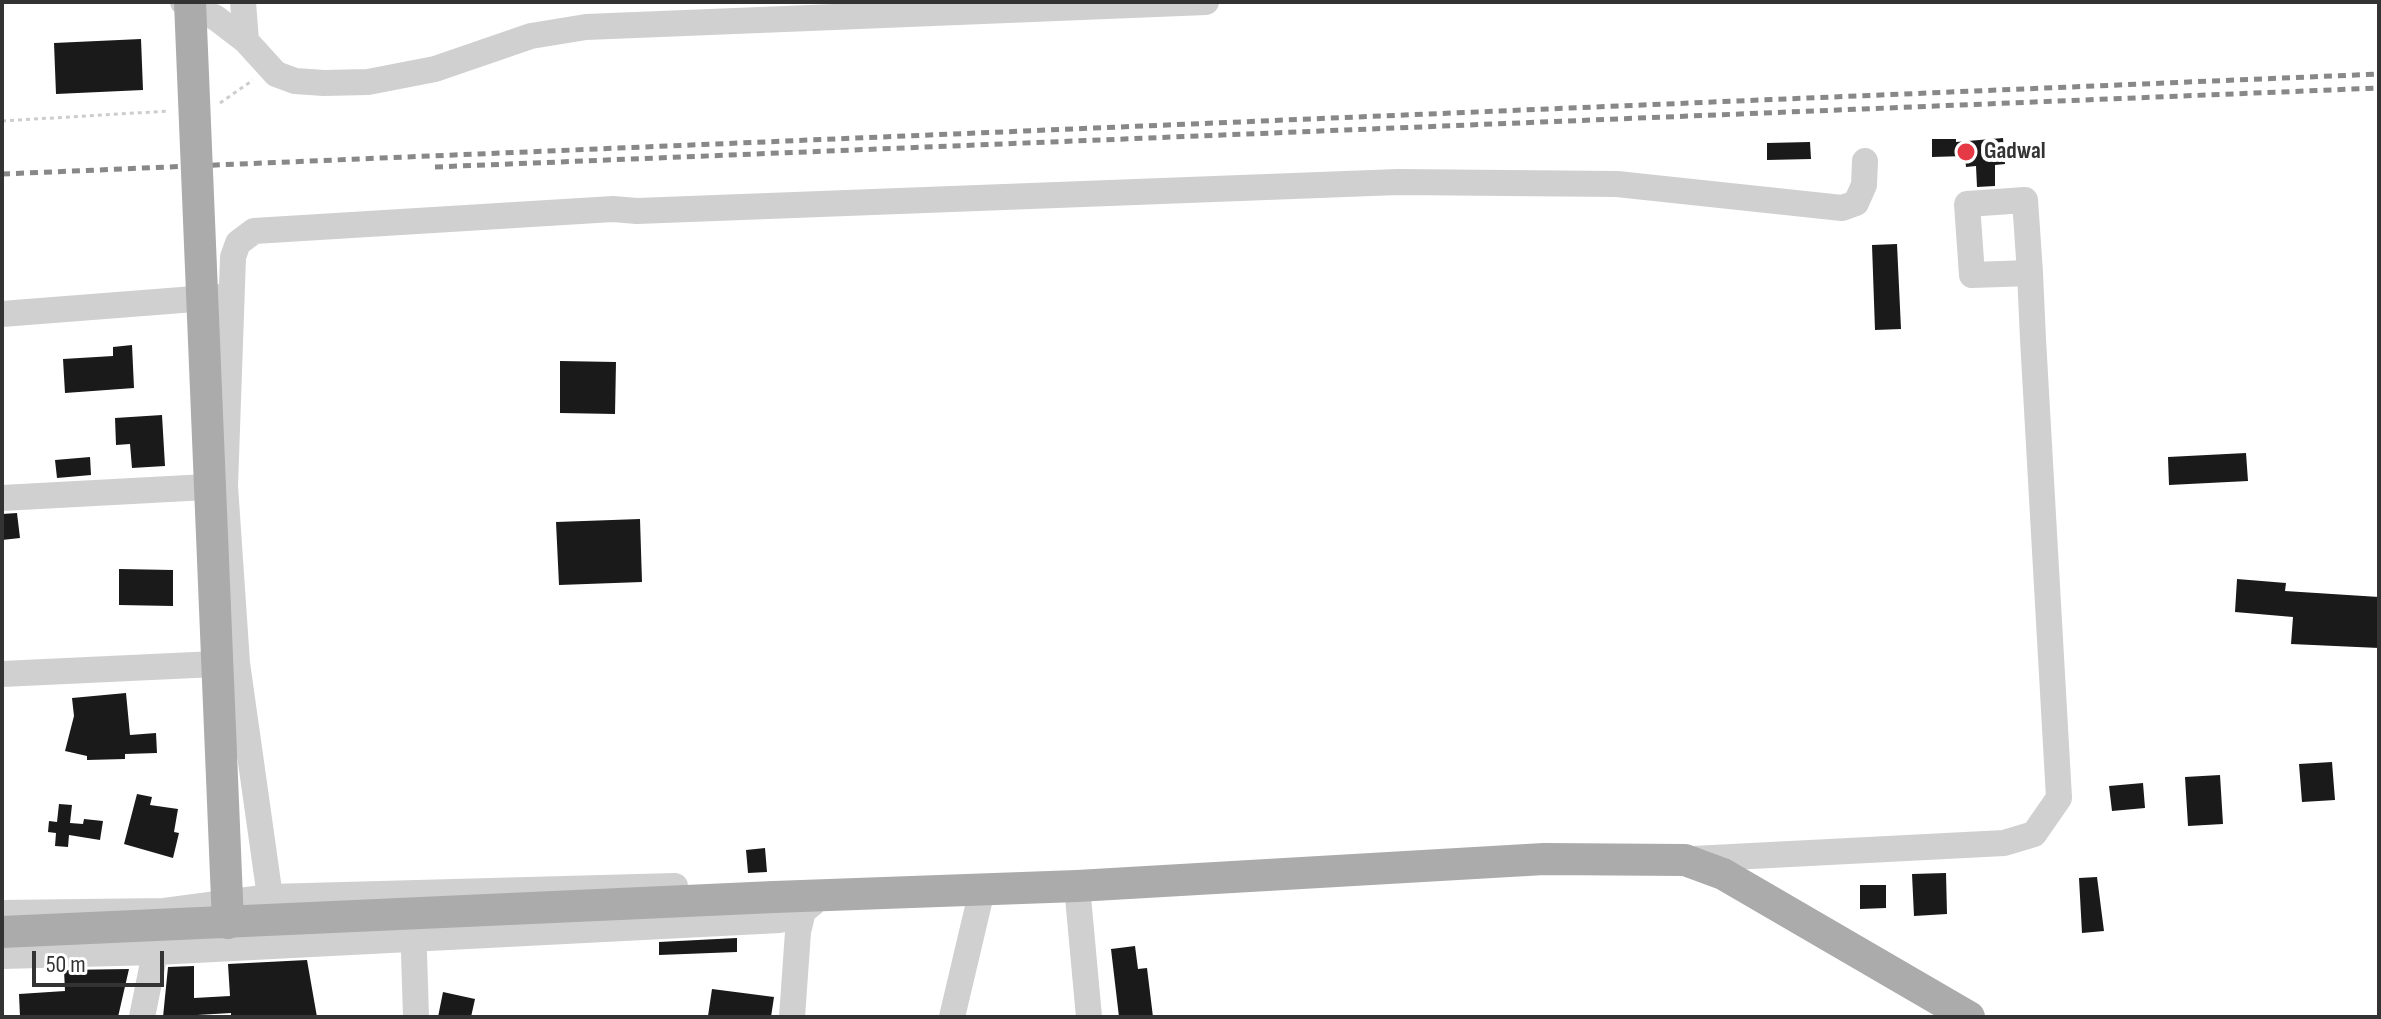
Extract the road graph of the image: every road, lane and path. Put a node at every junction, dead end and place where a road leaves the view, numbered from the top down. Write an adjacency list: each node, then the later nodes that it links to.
1 (183, 2): 5 (street)
2 (190, 2): 26 (main road, bridge)
3 (243, 2): 5 (street)
4 (1206, 2): 6 (street)
5 (246, 41): 6 (street)
6 (268, 67): 7 (path)
7 (212, 107)
8 (183, 109): 9 (path)
9 (2, 121)
10 (1865, 161): 12 (street)
11 (2030, 273): 18 (street)
12 (232, 296): 13 (street); 14 (street)
13 (2, 314)
14 (225, 486): 15 (street); 16 (street)
15 (2, 498)
16 (237, 663): 17 (street); 22 (street)
17 (2, 674)
18 (1685, 860): 19 (main road); 36 (main road)
19 (1077, 886): 20 (main road); 35 (street)
20 (982, 890): 23 (main road); 34 (street)
21 (412, 893): 22 (street); 23 (street); 28 (street)
22 (270, 897): 24 (street)
23 (814, 902): 26 (main road, bridge); 28 (street); 33 (street)
24 (164, 911): 25 (street); 29 (street)
25 (2, 913)
26 (228, 923): 27 (main road, bridge)
27 (2, 932)
28 (414, 937): 29 (street); 32 (street)
29 (156, 952): 30 (street); 31 (street)
30 (2, 956)
31 (142, 1017)
32 (416, 1017)
33 (792, 1017)
34 (952, 1017)
35 (1089, 1017)
36 (1969, 1017)

